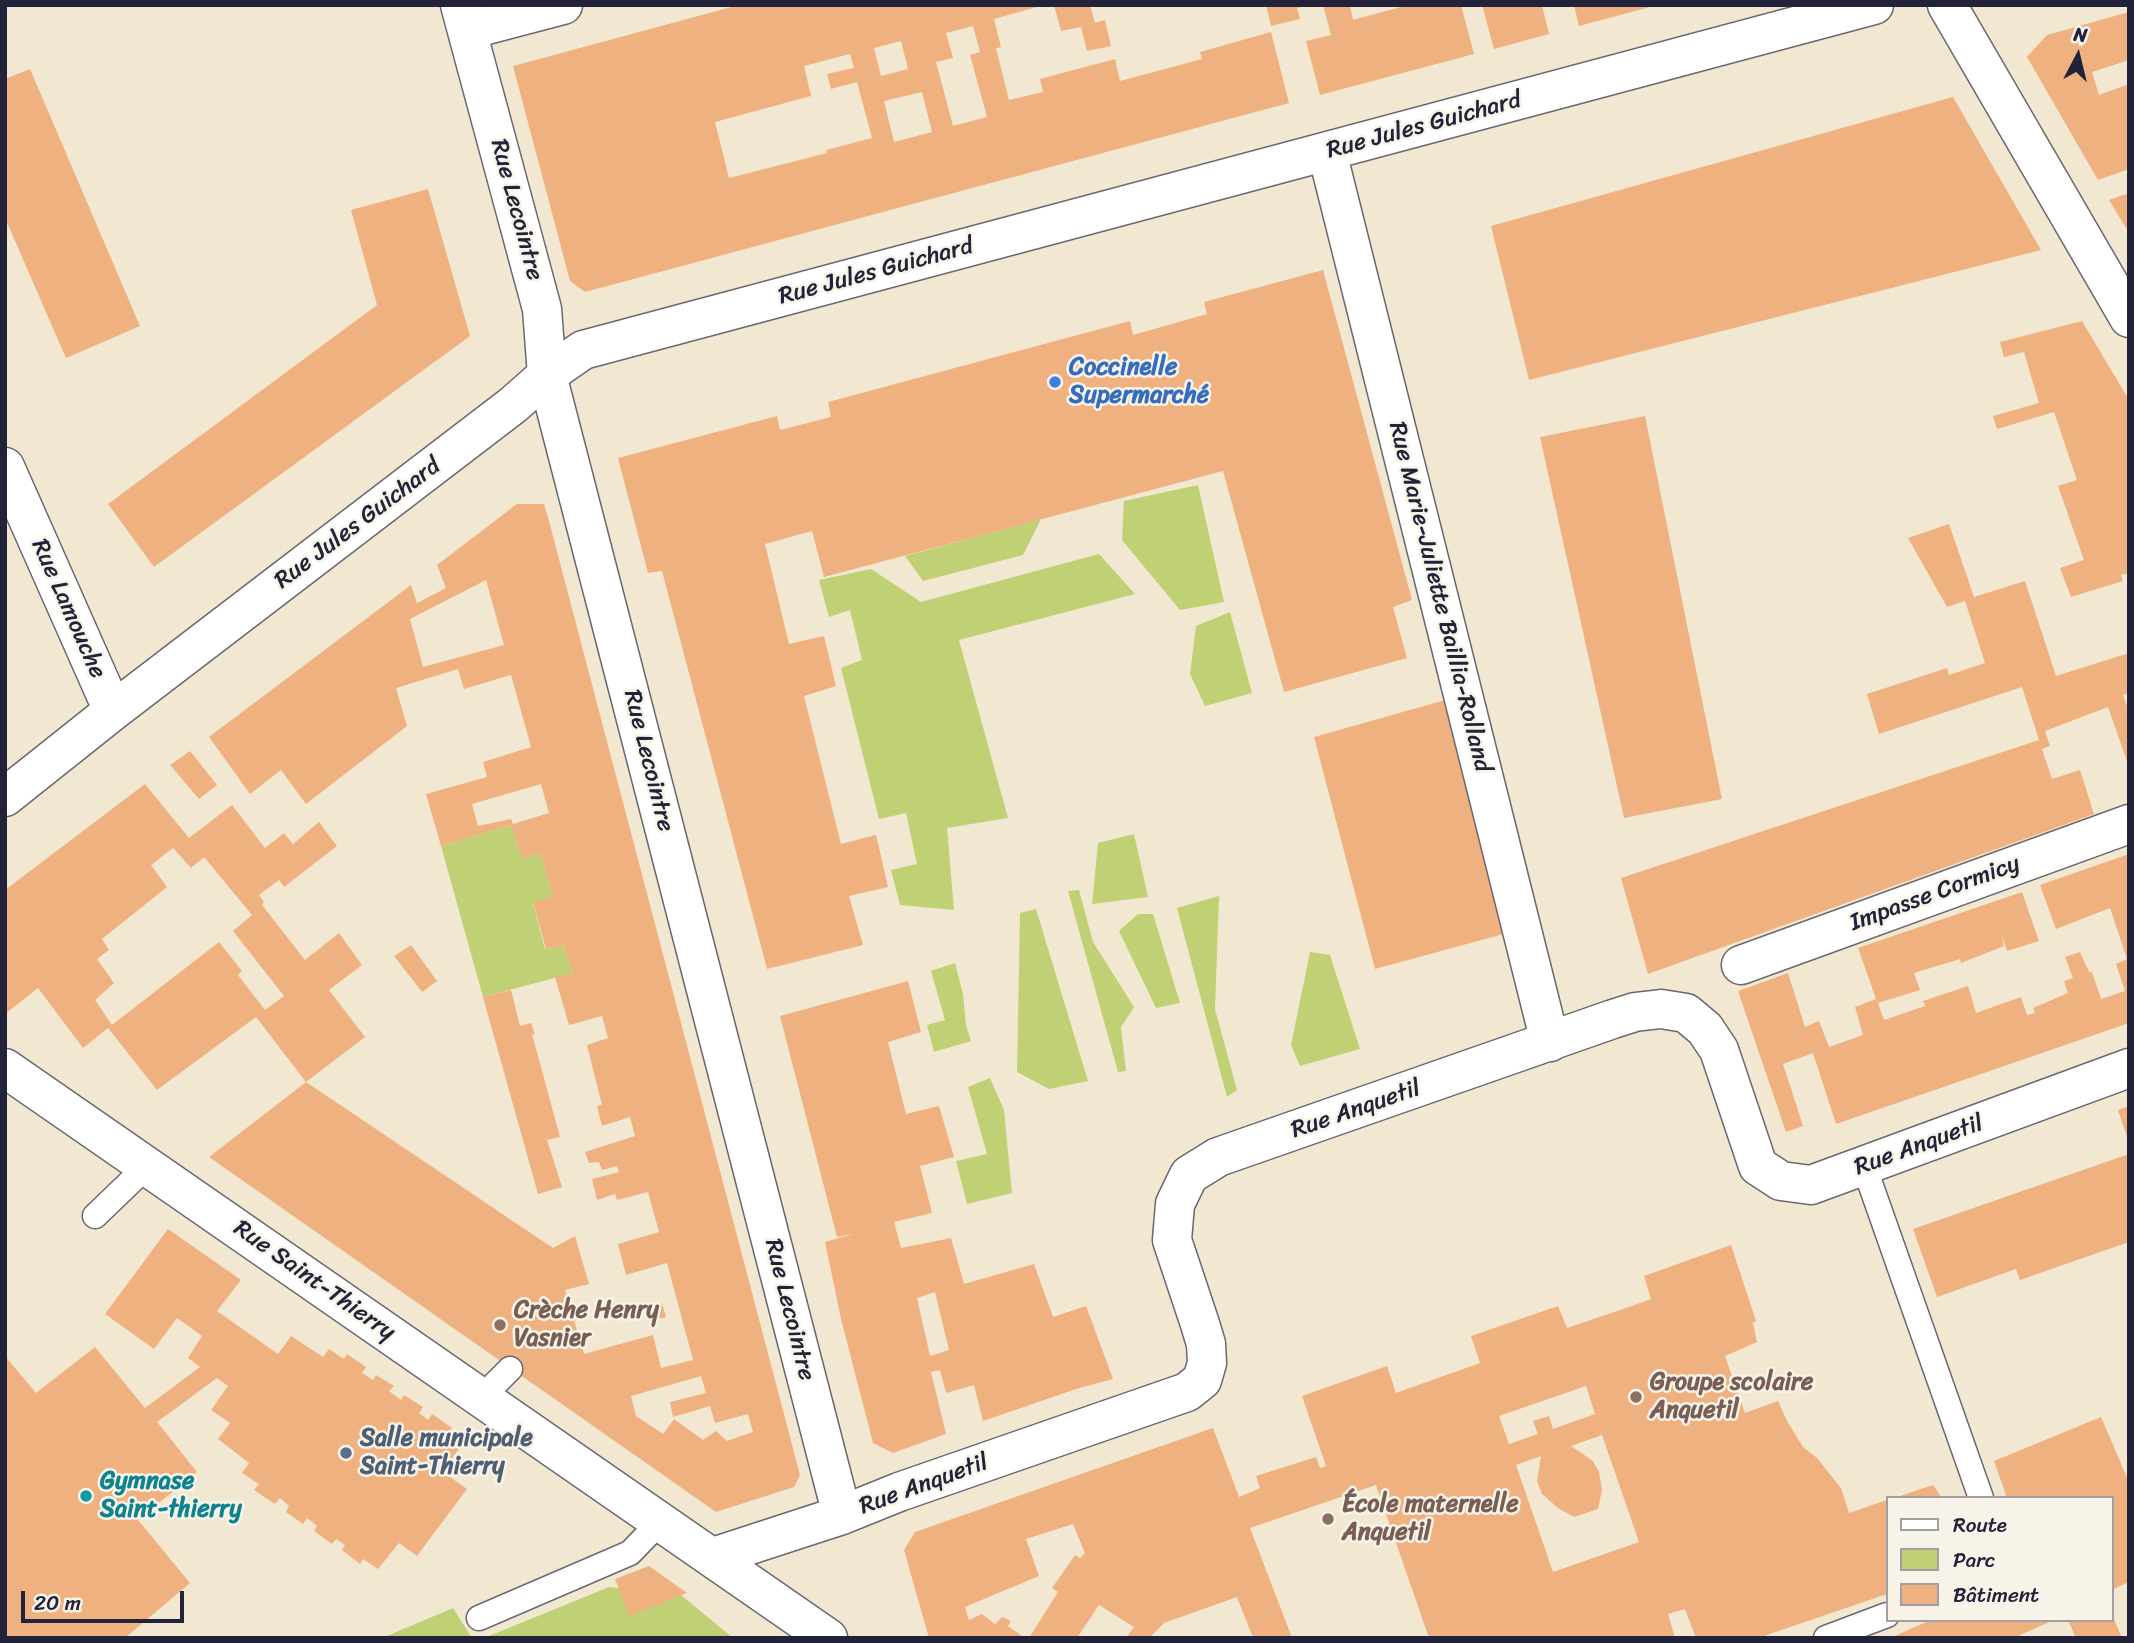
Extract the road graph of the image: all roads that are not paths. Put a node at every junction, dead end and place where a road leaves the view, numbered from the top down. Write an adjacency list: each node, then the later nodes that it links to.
1 (563, 5): 4 (street)
2 (1874, 5): 5 (street, Rue Jules Guichard)
3 (1947, 5): 6 (street)
4 (464, 18): 7 (street, Rue Lecointre)
5 (1327, 152): 7 (street, Rue Jules Guichard); 13 (street, Rue Marie-Juliette Baillia-Rolland)
6 (2129, 318)
7 (547, 374): 9 (street, Rue Jules Guichard); 22 (street, Rue Lecointre)
8 (5, 467): 9 (street, Rue Lamouche)
9 (113, 711): 10 (street, Rue Jules Guichard)
10 (5, 797)
11 (2129, 824): 12 (street, Impasse Cormicy)
12 (1741, 965)
13 (1550, 1042): 17 (street, Rue Anquetil); 22 (street, Rue Anquetil)
14 (5, 1068): 16 (street, Rue Saint-Thierry)
15 (2129, 1068): 17 (street, Rue Anquetil)
16 (147, 1166): 18 (lane); 20 (street, Rue Saint-Thierry)
17 (1864, 1166): 21 (lane)
18 (95, 1216)
19 (510, 1369): 20 (lane)
20 (482, 1397): 23 (street, Rue Saint-Thierry)
21 (1980, 1496)
22 (842, 1515): 24 (street, Rue Anquetil)
23 (661, 1521): 24 (street, Rue Saint-Thierry); 26 (lane)
24 (713, 1557): 27 (street, Rue Saint-Thierry)
25 (1885, 1616): 28 (lane)
26 (479, 1618)
27 (828, 1638)
28 (1826, 1638)

